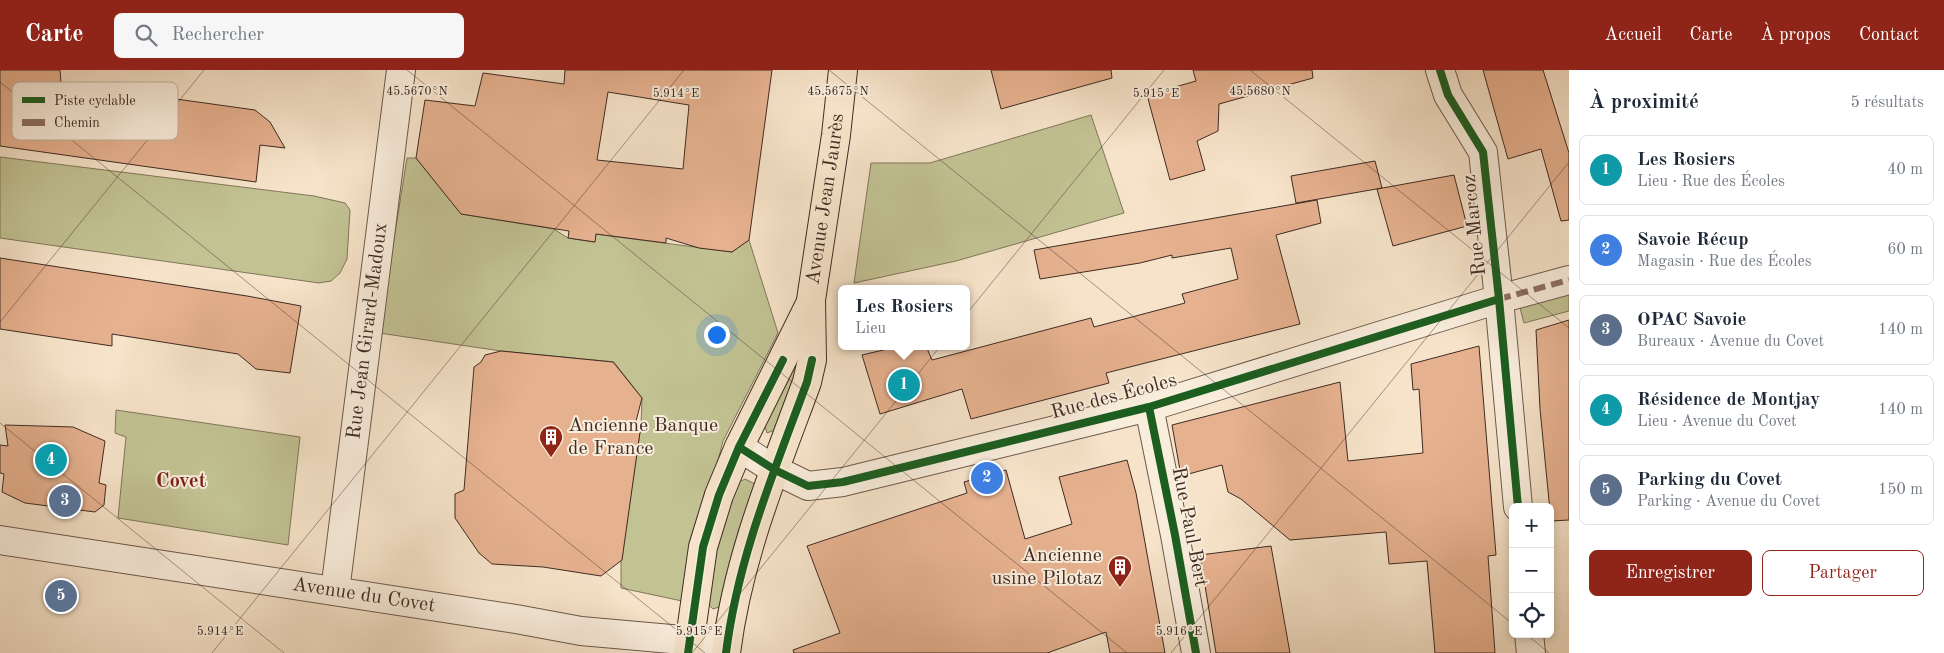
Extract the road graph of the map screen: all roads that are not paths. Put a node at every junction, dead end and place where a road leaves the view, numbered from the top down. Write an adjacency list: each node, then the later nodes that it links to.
1 (401, 70): 12 (street, Rue Jean Girard-Madoux)
2 (843, 70): 6 (main road, Avenue Jean Jaurès)
3 (1440, 70): 5 (street, Rue Marcoz)
4 (1569, 280): 5 (street, Rue des Écoles)
5 (1499, 299): 7 (street, Rue des Écoles); 10 (street, Rue Marcoz)
6 (811, 300): 8 (main road); 9 (main road)
7 (1149, 407): 9 (street, Rue des Écoles); 16 (street, Rue Paul Bert)
8 (738, 447): 9 (street, Rue des Écoles); 14 (main road)
9 (775, 470): 15 (main road)
10 (1518, 503)
11 (0, 540): 12 (street, Avenue du Covet)
12 (335, 591): 14 (street, Avenue du Covet)
13 (1529, 638): 17 (street)
14 (689, 647): 15 (street, Avenue du Covet)
15 (726, 648)
16 (1196, 653)
17 (1531, 653)

